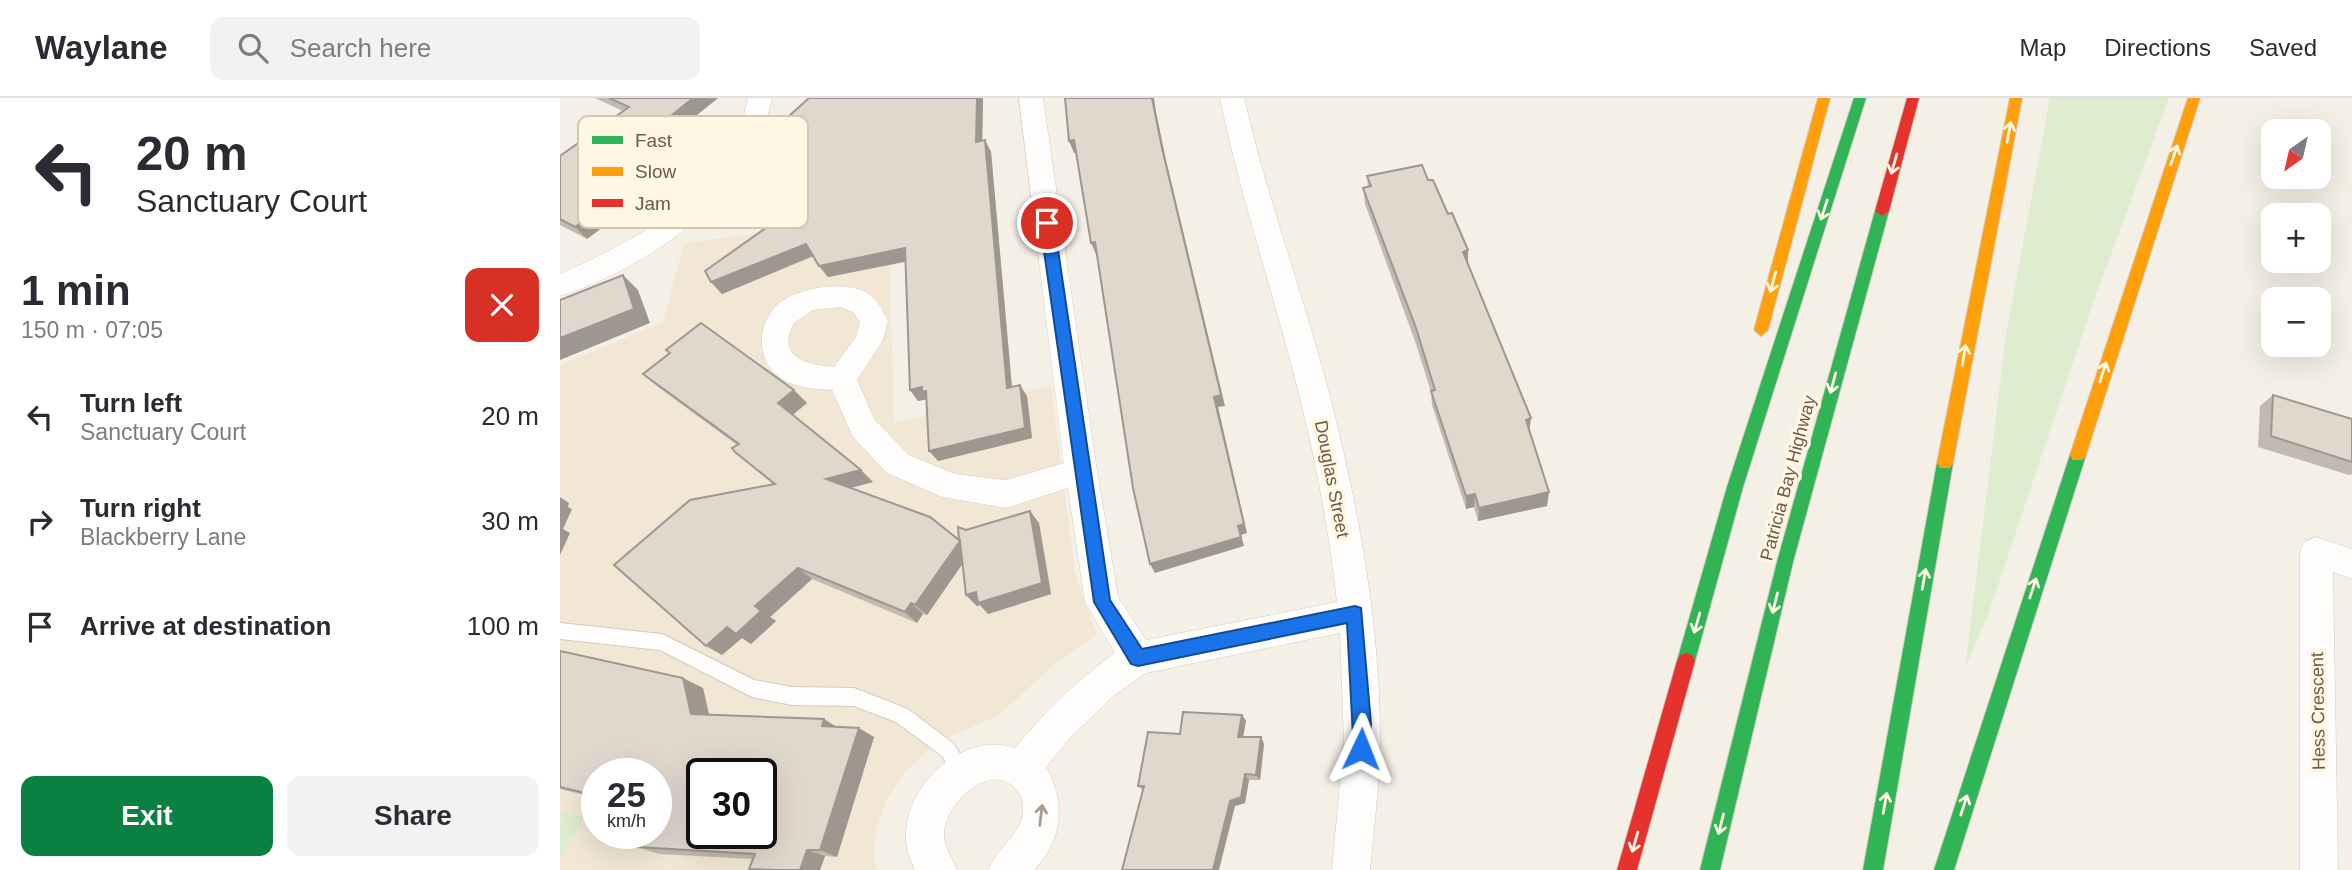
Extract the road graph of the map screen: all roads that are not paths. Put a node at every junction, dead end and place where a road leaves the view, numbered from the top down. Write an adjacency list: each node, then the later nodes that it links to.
1 (760, 98): 9 (street)
2 (1031, 98): 15 (street)
3 (1231, 98): 18 (street, Douglas Street)
4 (1824, 98): 12 (highway, one-way to 12)
5 (1860, 98): 16 (highway, one-way to 16)
6 (1913, 98): 27 (highway, Patricia Bay Highway, one-way to 27)
7 (2016, 98): 28 (highway, one-way to 7)
8 (2194, 98): 29 (highway, one-way to 8)
9 (757, 116)
10 (668, 228): 11 (street)
11 (560, 286)
12 (1758, 349)
13 (1754, 377): 16 (highway)
14 (842, 379): 15 (street)
15 (1081, 471): 20 (street)
16 (1735, 487): 26 (highway, one-way to 26)
17 (2352, 564): 30 (street, Hess Crescent)
18 (1355, 614): 20 (street); 25 (street, Douglas Street)
19 (560, 631): 22 (lane)
20 (1138, 658): 21 (street)
21 (1022, 768): 22 (street); 24 (street, one-way to 21)
22 (961, 772): 23 (street)
23 (938, 870)
24 (1007, 870)
25 (1351, 870)
26 (1627, 870)
27 (1710, 870)
28 (1873, 870)
29 (1944, 870)
30 (2319, 870)

